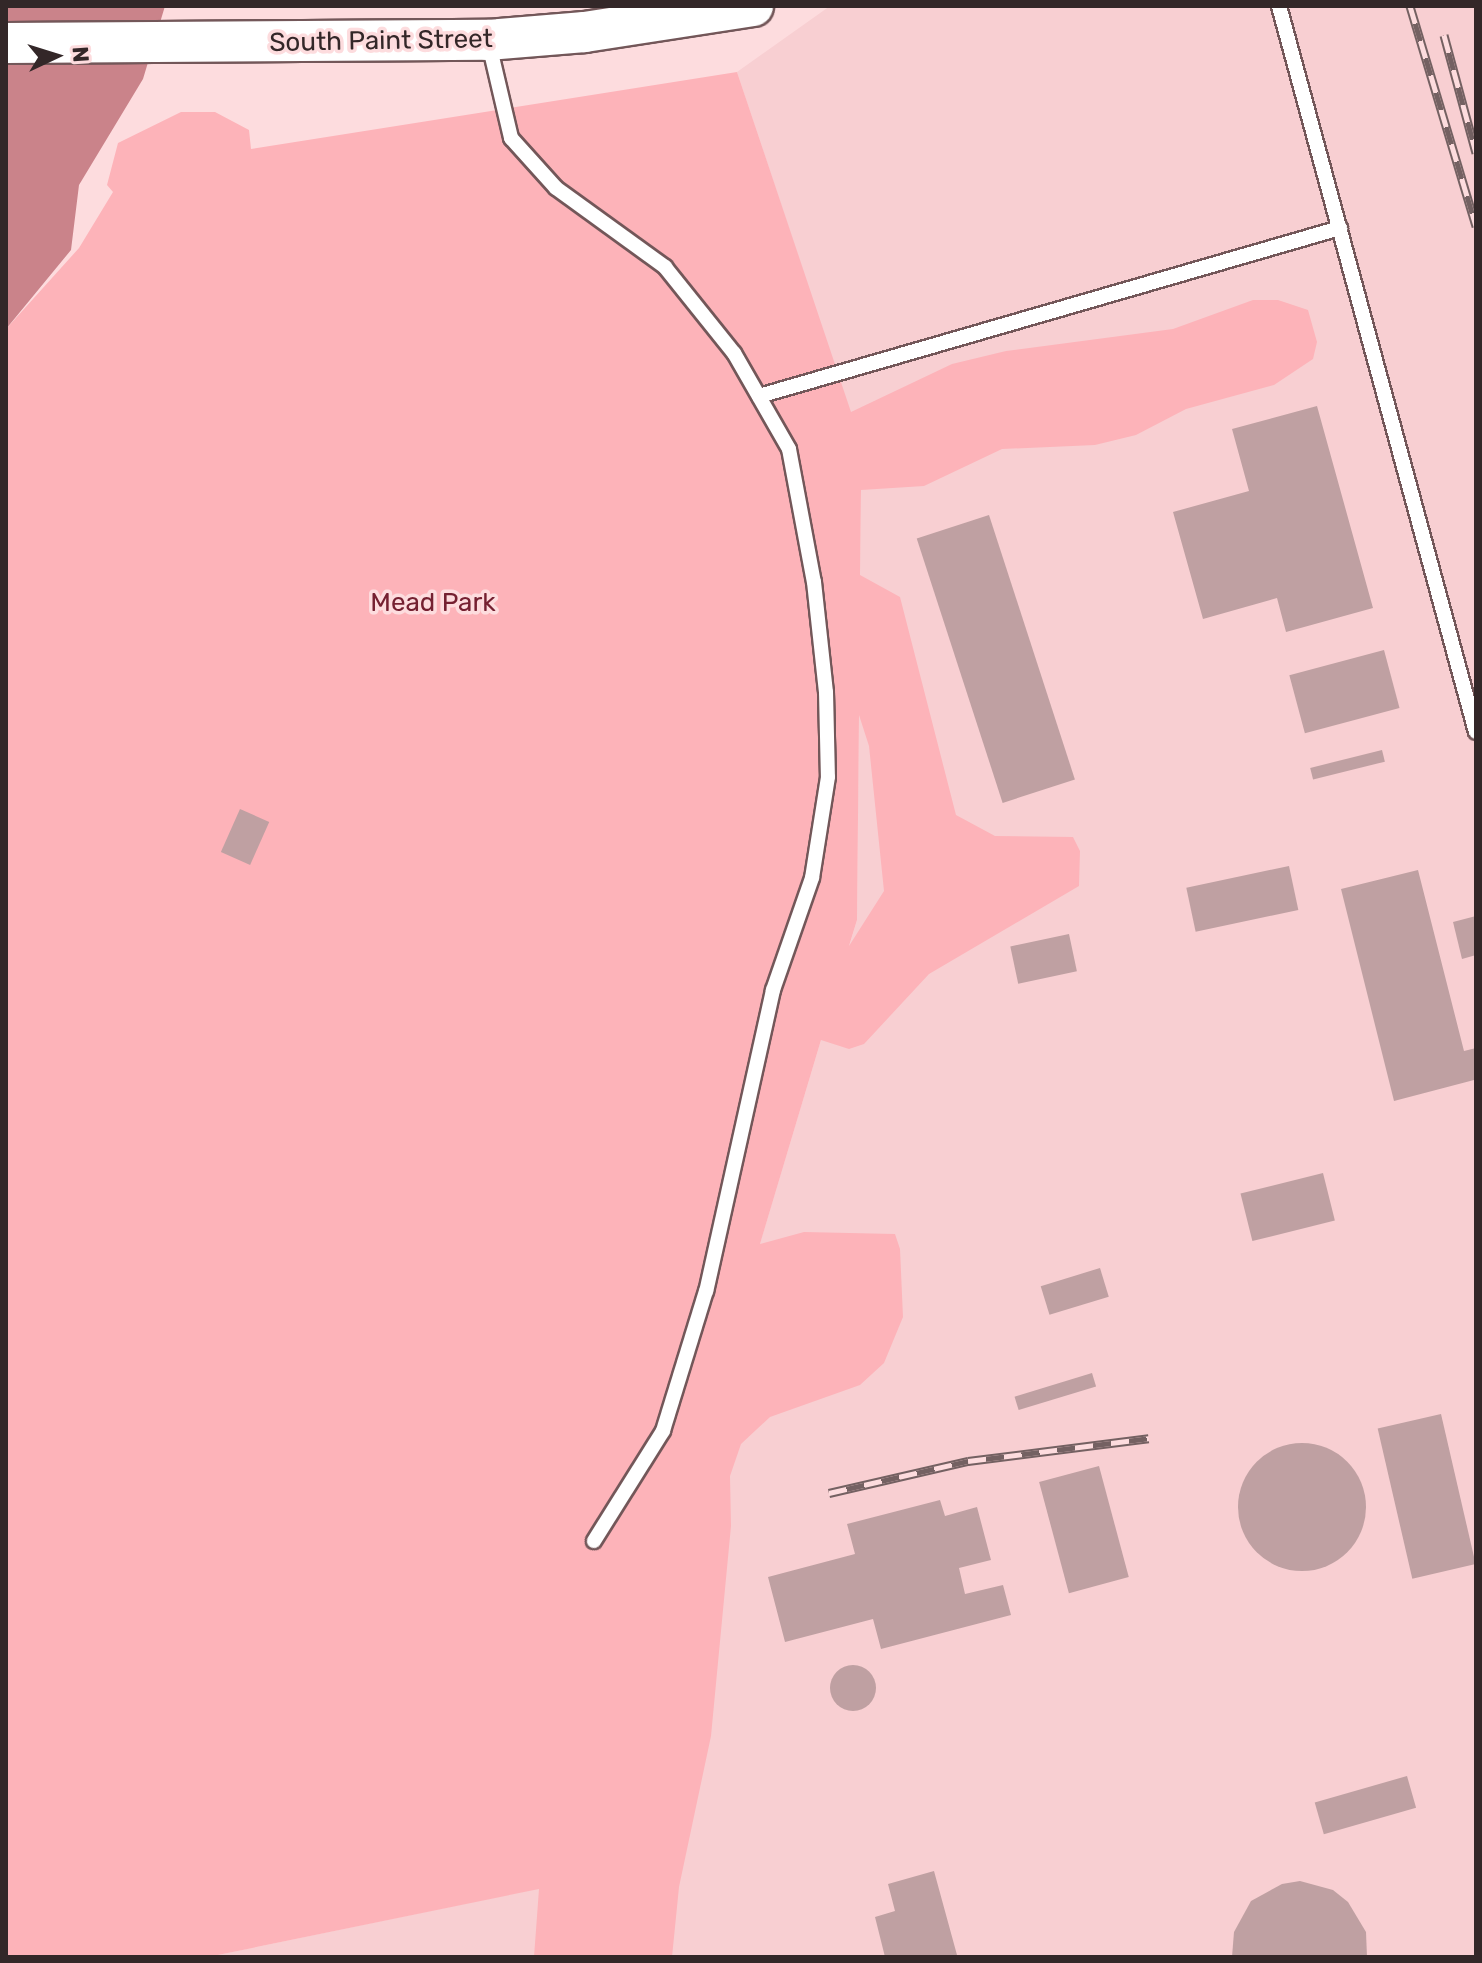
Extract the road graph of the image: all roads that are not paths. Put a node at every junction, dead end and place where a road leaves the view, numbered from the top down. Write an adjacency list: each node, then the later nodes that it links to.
1 (753, 6): 3 (main road, South Paint Street)
2 (1279, 6): 5 (lane)
3 (488, 40): 4 (main road, South Paint Street); 6 (lane)
4 (6, 43)
5 (1340, 228): 6 (lane); 7 (lane)
6 (759, 396): 8 (lane)
7 (1476, 732)
8 (594, 1541)

